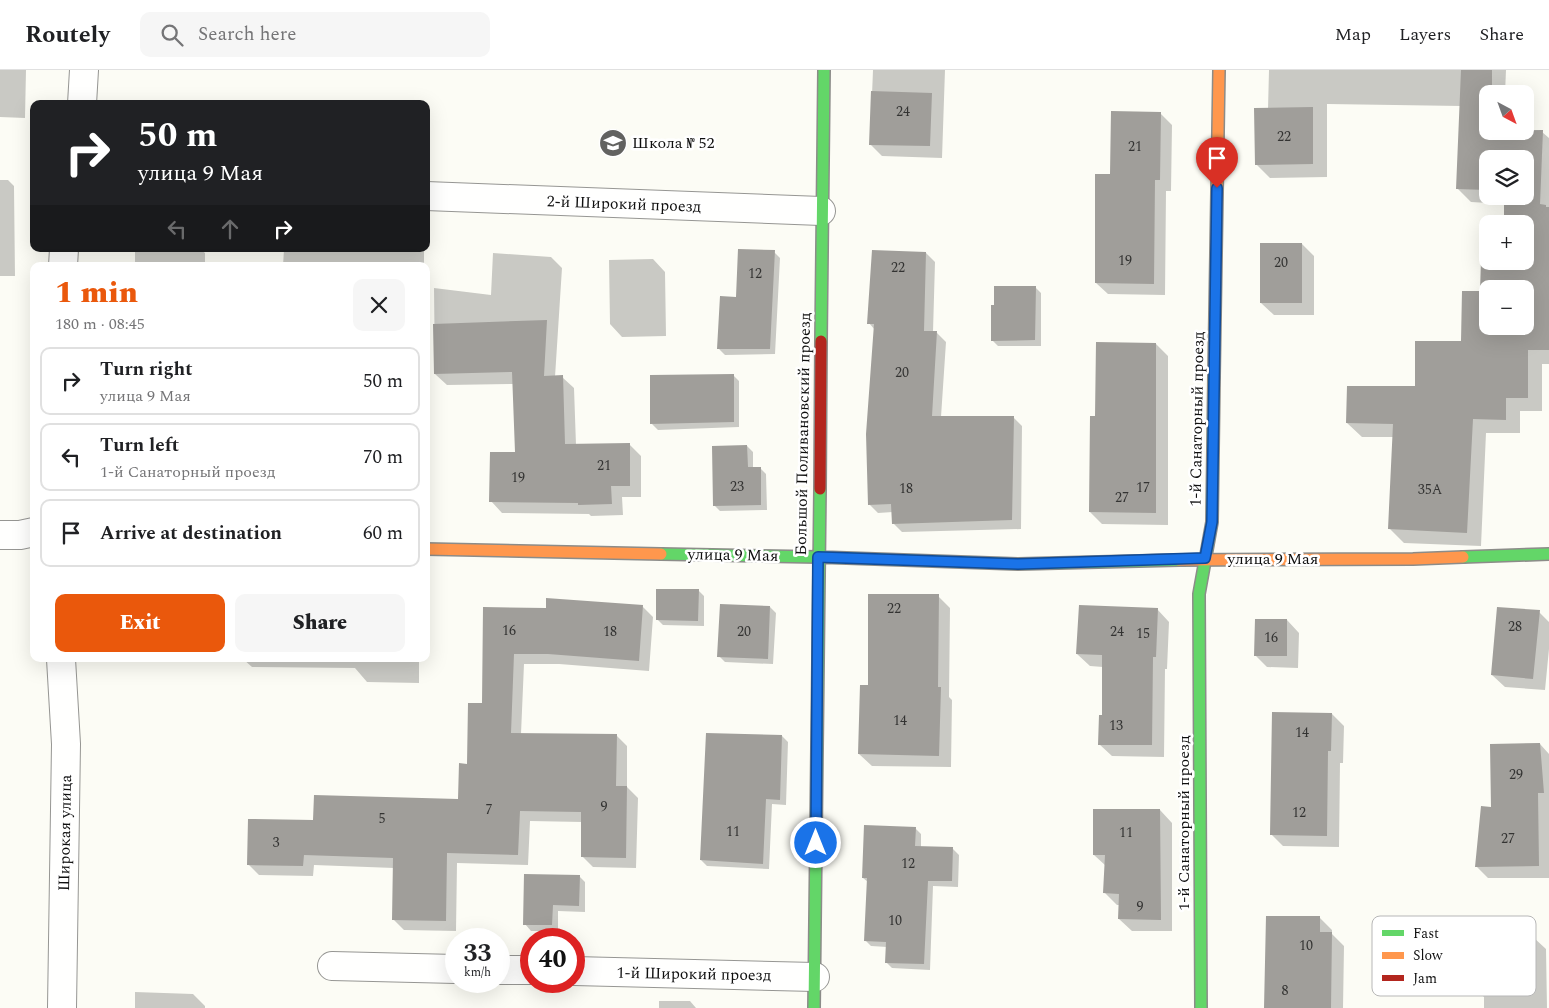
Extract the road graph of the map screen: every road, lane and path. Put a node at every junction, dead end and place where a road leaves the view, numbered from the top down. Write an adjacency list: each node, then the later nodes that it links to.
1 (84, 70): 4 (street)
2 (824, 70): 6 (street, Большой Поливановский проезд)
3 (1219, 70): 12 (street, 1-й Санаторный проезд)
4 (82, 100)
5 (430, 196): 6 (street, 2-й Широкий проезд)
6 (821, 211): 11 (street, Большой Поливановский проезд)
7 (30, 533): 8 (street)
8 (0, 535)
9 (430, 549): 11 (street, улица 9 Мая)
10 (1549, 554): 12 (street, улица 9 Мая)
11 (818, 557): 12 (street, улица 9 Мая); 17 (street, Большой Поливановский проезд)
12 (1205, 558): 20 (street, 1-й Санаторный проезд)
13 (61, 662): 18 (street, Широкая улица)
14 (332, 966): 15 (street)
15 (445, 969)
16 (585, 971): 17 (street, 1-й Широкий проезд)
17 (815, 977): 19 (street, Большой Поливановский проезд)
18 (62, 1008)
19 (814, 1008)
20 (1200, 1008)

